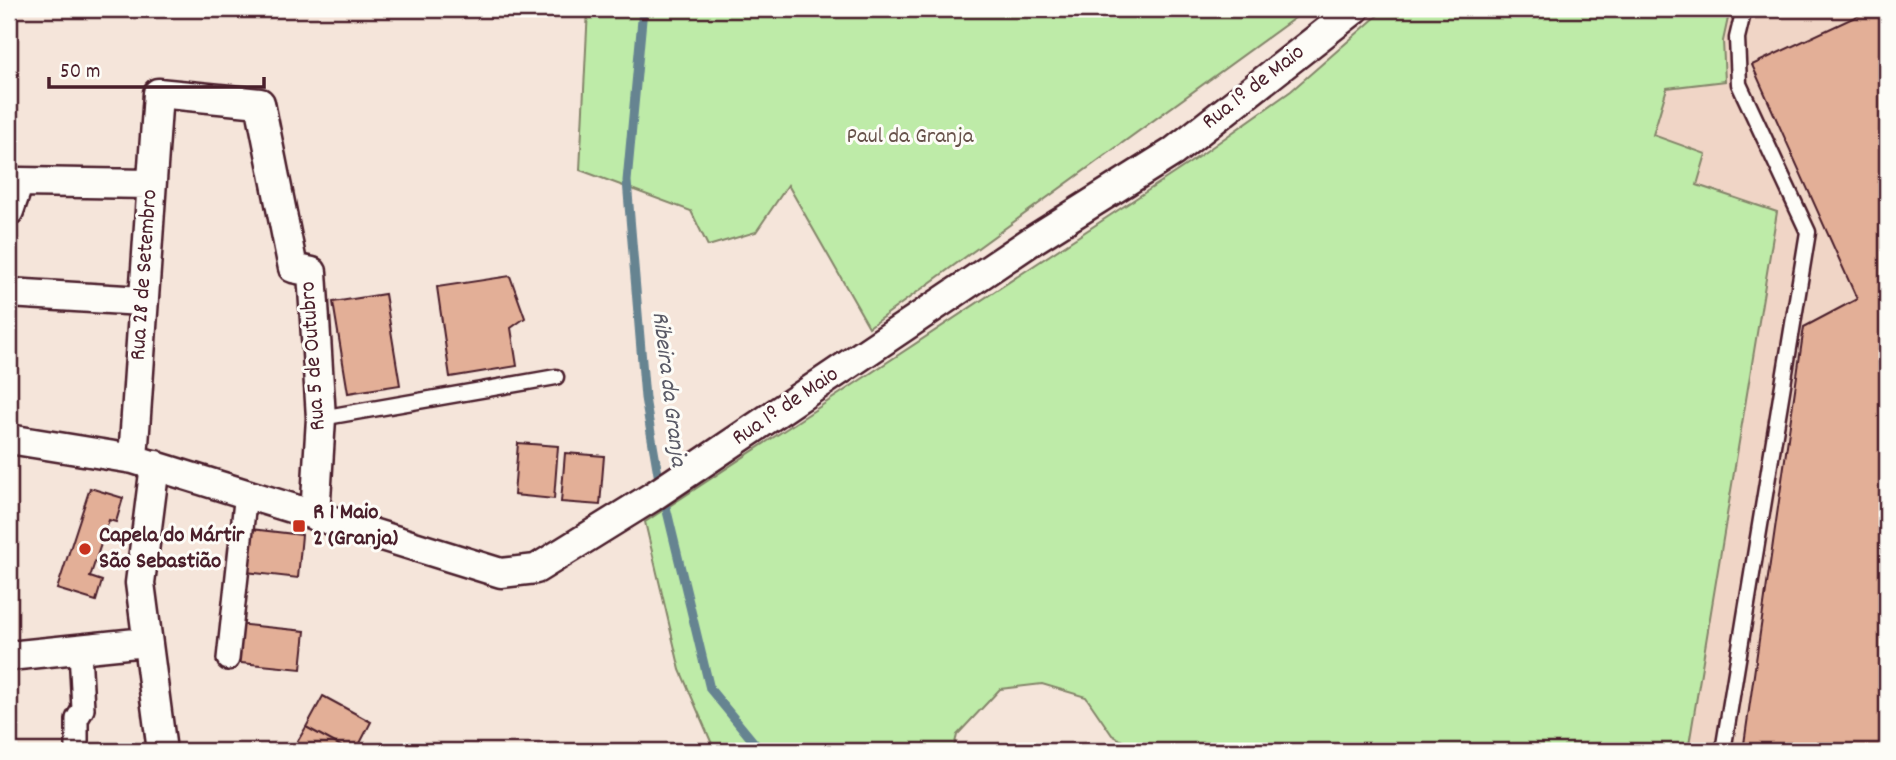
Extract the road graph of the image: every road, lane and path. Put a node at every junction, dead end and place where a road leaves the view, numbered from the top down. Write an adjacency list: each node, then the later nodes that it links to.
1 (1355, 9): 13 (street, Rua 1º de Maio)
2 (1744, 9): 20 (lane)
3 (158, 93): 4 (street, Rua 28 de Setembro); 9 (street, Rua 5 de Outubro)
4 (151, 184): 5 (street); 7 (street, Rua 28 de Setembro)
5 (9, 211)
6 (9, 293): 7 (street)
7 (142, 301): 11 (street, Rua 28 de Setembro)
8 (556, 377): 9 (lane)
9 (321, 418): 13 (street, Rua 5 de Outubro)
10 (9, 439): 11 (street, Rua 1º de Maio)
11 (144, 462): 12 (street, Rua 1º de Maio); 14 (street, Rua 28 de Setembro)
12 (246, 492): 13 (street, Rua 1º de Maio); 17 (street)
13 (315, 516)
14 (146, 642): 15 (street); 19 (street, Rua 28 de Setembro)
15 (80, 650): 16 (street); 18 (street)
16 (9, 656)
17 (228, 659)
18 (77, 751)
19 (162, 751)
20 (1723, 751)

